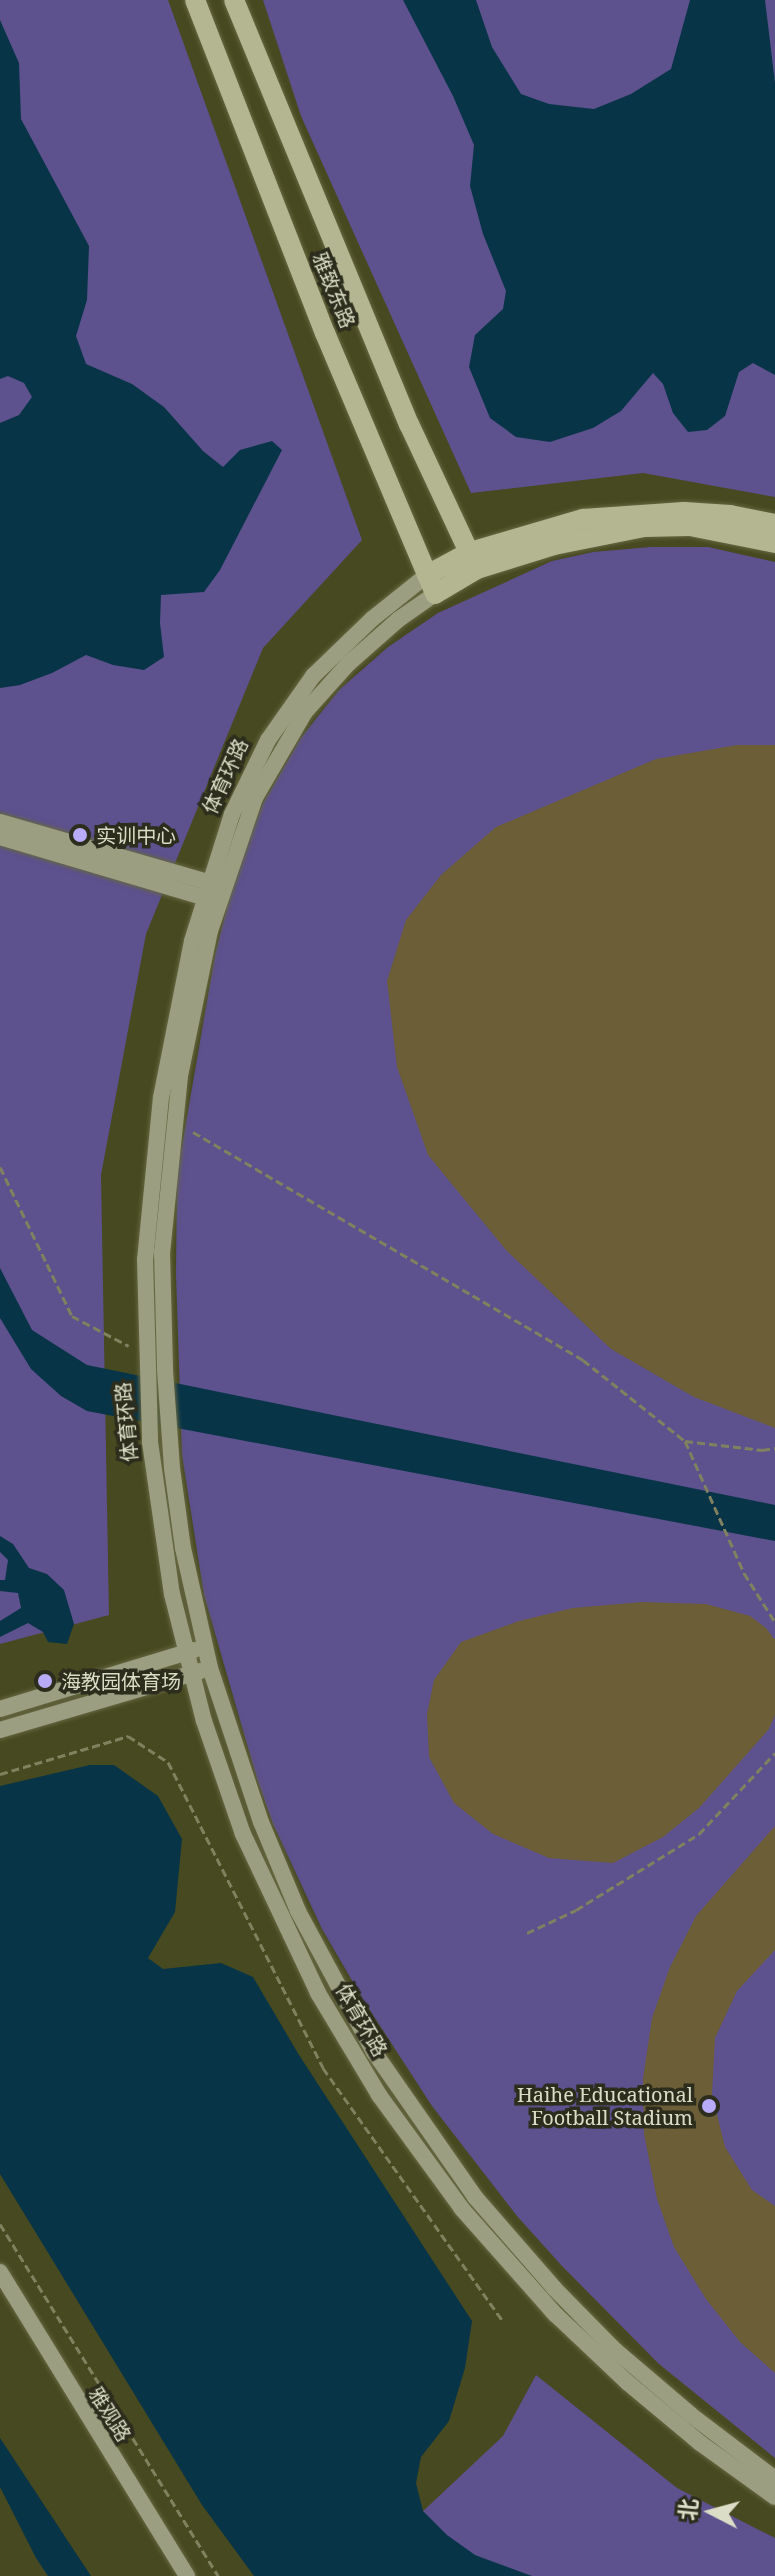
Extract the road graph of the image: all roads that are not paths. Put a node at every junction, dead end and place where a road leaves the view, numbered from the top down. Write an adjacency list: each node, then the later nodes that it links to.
1 (195, 0): 6 (main road, 雅致东路)
2 (234, 0): 5 (main road, 雅致东路)
3 (775, 524): 5 (main road, 体育环路)
4 (775, 543): 5 (main road, 体育环路)
5 (473, 561): 6 (main road, 体育环路)
6 (431, 584): 9 (main road, 体育环路)
7 (0, 822): 9 (main road)
8 (0, 837): 9 (main road)
9 (214, 891): 10 (main road, 体育环路); 11 (main road, 体育环路)
10 (205, 1647): 11 (main road); 12 (main road, 体育环路)
11 (185, 1653): 13 (main road, 体育环路); 14 (main road)
12 (210, 1668): 13 (main road); 18 (main road, 体育环路)
13 (192, 1673): 15 (main road); 19 (main road, 体育环路)
14 (0, 1709)
15 (0, 1730)
16 (0, 2272): 21 (main road, 雅观路)
17 (0, 2292): 20 (main road, 雅观路)
18 (775, 2479)
19 (775, 2497)
20 (175, 2576)
21 (187, 2576)

